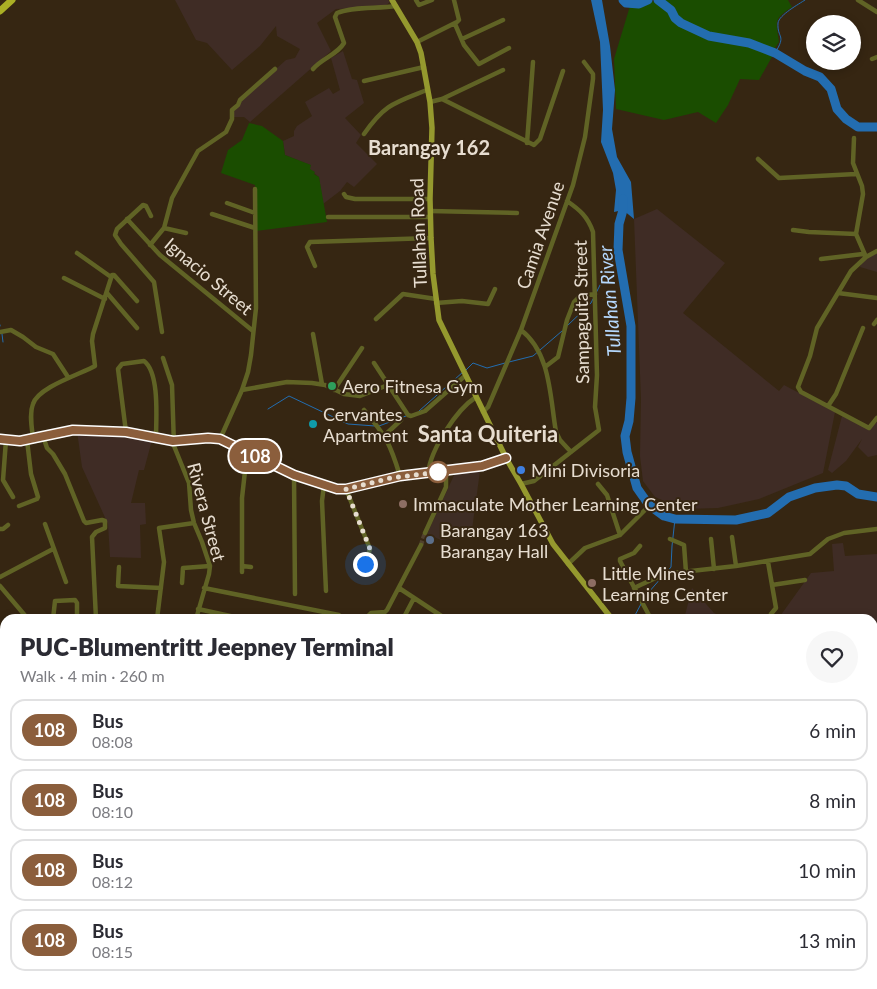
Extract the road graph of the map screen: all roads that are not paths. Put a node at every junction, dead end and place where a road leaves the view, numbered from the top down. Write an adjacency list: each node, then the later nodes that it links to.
1 (12, 0): 7 (highway)
2 (416, 0): 3 (street)
3 (432, 0)
4 (454, 0): 10 (street)
5 (858, 0): 8 (street)
6 (394, 3): 12 (main road, Tullahan Road); 20 (street)
7 (0, 11)
8 (877, 12)
9 (503, 20): 11 (street)
10 (454, 24): 11 (street); 12 (street)
11 (462, 39): 13 (street)
12 (417, 42): 18 (main road, Tullahan Road)
13 (509, 48)
14 (877, 57): 15 (street)
15 (872, 59)
16 (533, 62): 29 (street)
17 (584, 62): 35 (street, Camia Avenue)
18 (424, 67): 23 (street); 24 (main road, Tullahan Road)
19 (275, 69): 44 (street)
20 (313, 69)
21 (503, 70): 25 (street)
22 (564, 71): 29 (street)
23 (364, 81)
24 (427, 90): 26 (main road, Tullahan Road); 27 (street)
25 (442, 99): 26 (street); 29 (street)
26 (430, 102): 34 (main road, Tullahan Road)
27 (364, 134)
28 (854, 138): 31 (street)
29 (528, 142)
30 (758, 159): 31 (street)
31 (856, 174): 48 (street)
32 (255, 189): 37 (street)
33 (344, 194): 34 (street)
34 (430, 199): 40 (main road, Tullahan Road)
35 (567, 201): 61 (street, Sampaguita Street); 69 (street, Camia Avenue)
36 (228, 202): 37 (street)
37 (255, 213): 45 (street)
38 (517, 213): 40 (street)
39 (212, 214): 45 (street)
40 (430, 214): 42 (street); 49 (main road, Tullahan Road)
41 (151, 216): 43 (street)
42 (328, 216)
43 (127, 219): 50 (street, Ignacio Street); 72 (street)
44 (164, 228): 47 (street); 50 (street)
45 (255, 228): 70 (street)
46 (792, 230): 48 (street)
47 (186, 233)
48 (856, 234): 53 (street)
49 (431, 238): 55 (street); 65 (main road, Tullahan Road)
50 (150, 245): 70 (street, Ignacio Street)
51 (877, 251): 53 (street)
52 (77, 253): 56 (street)
53 (864, 255): 54 (street); 60 (street)
54 (821, 259)
55 (315, 266)
56 (111, 276): 59 (street); 64 (street)
57 (64, 278): 63 (street)
58 (495, 289): 65 (street)
59 (107, 293): 63 (street); 67 (street)
60 (838, 293): 62 (street); 85 (street)
61 (595, 294): 77 (street); 98 (street, Sampaguita Street)
62 (877, 298)
63 (105, 299): 79 (street)
64 (137, 301)
65 (436, 301): 66 (street); 78 (main road, Tullahan Road)
66 (376, 319)
67 (137, 328)
68 (863, 328): 85 (street)
69 (521, 330): 77 (street); 87 (street, Camia Avenue)
70 (253, 331): 82 (street, Ignacio Street)
71 (0, 332): 79 (street)
72 (162, 332)
73 (313, 334): 80 (street)
74 (362, 348): 83 (street)
75 (163, 358): 97 (street, Rivera Street)
76 (374, 363): 81 (street)
77 (545, 367): 98 (street)
78 (466, 375): 81 (street); 84 (main road, Tullahan Road)
79 (68, 377): 94 (street)
80 (322, 384): 82 (street); 83 (street)
81 (388, 385): 83 (street)
82 (242, 390): 95 (street, Ignacio Street)
83 (334, 390)
84 (476, 397): 87 (main road, Tullahan Road); 102 (street)
85 (828, 406): 88 (street)
86 (364, 410): 91 (street)
87 (483, 412): 100 (main road, Tullahan Road)
88 (877, 418)
89 (401, 420): 91 (street)
90 (126, 432): 92 (main road); 93 (main road); 93 (street)
91 (384, 435): 104 (street)
92 (43, 436): 94 (main road); 153 (street)
93 (156, 438): 97 (main road)
94 (30, 439): 96 (main road); 110 (street)
95 (220, 439): 97 (main road); 99 (main road)
96 (3, 440): 109 (street)
97 (173, 441): 116 (street, Rivera Street)
98 (571, 452): 105 (street)
99 (247, 453): 103 (main road); 131 (street)
100 (506, 458): 101 (main road); 105 (main road, Tullahan Road)
101 (446, 470): 102 (main road); 119 (street)
102 (428, 473): 104 (main road)
103 (294, 475): 107 (main road); 147 (street)
104 (400, 476): 108 (main road)
105 (521, 484): 129 (main road, Tullahan Road)
106 (598, 484): 120 (street)
107 (324, 485): 108 (main road); 146 (street)
108 (346, 489): 128 (street)
109 (13, 497)
110 (38, 499): 111 (street); 112 (street)
111 (19, 506)
112 (40, 506)
113 (646, 509): 120 (street)
114 (8, 524): 117 (street)
115 (45, 524): 126 (street)
116 (194, 524): 130 (street, Rivera Street); 142 (street)
117 (0, 529)
118 (877, 529): 127 (street)
119 (425, 533)
120 (620, 535): 129 (street)
121 (732, 537): 132 (street)
122 (670, 539): 135 (street)
123 (711, 539): 134 (street)
124 (420, 545): 144 (street)
125 (640, 546): 145 (street)
126 (53, 548): 136 (street); 138 (street)
127 (768, 562): 132 (street); 140 (street)
128 (365, 564)
129 (568, 564): 161 (main road, Tullahan Road)
130 (210, 566): 139 (street); 143 (street, Rivera Street)
131 (251, 566)
132 (736, 566): 134 (street)
133 (119, 567): 142 (street)
134 (714, 569): 135 (street)
135 (686, 572): 145 (street)
136 (0, 577)
137 (805, 580): 140 (street)
138 (66, 582)
139 (182, 583)
140 (772, 585): 163 (street)
141 (0, 586): 150 (street)
142 (160, 588): 154 (street)
143 (204, 588): 149 (street, Rivera Street); 157 (street)
144 (399, 588): 148 (street); 158 (street)
145 (634, 588): 162 (street)
146 (326, 591)
147 (295, 594)
148 (414, 598): 159 (street); 160 (street)
149 (198, 609): 155 (street, Rivera Street); 156 (street)
150 (24, 614)
151 (54, 614): 152 (street)
152 (77, 614)
153 (96, 614)
154 (157, 614)
155 (197, 614)
156 (221, 614)
157 (334, 614)
158 (370, 614)
159 (406, 614)
160 (438, 614)
161 (608, 614)
162 (649, 614)
163 (771, 614)

